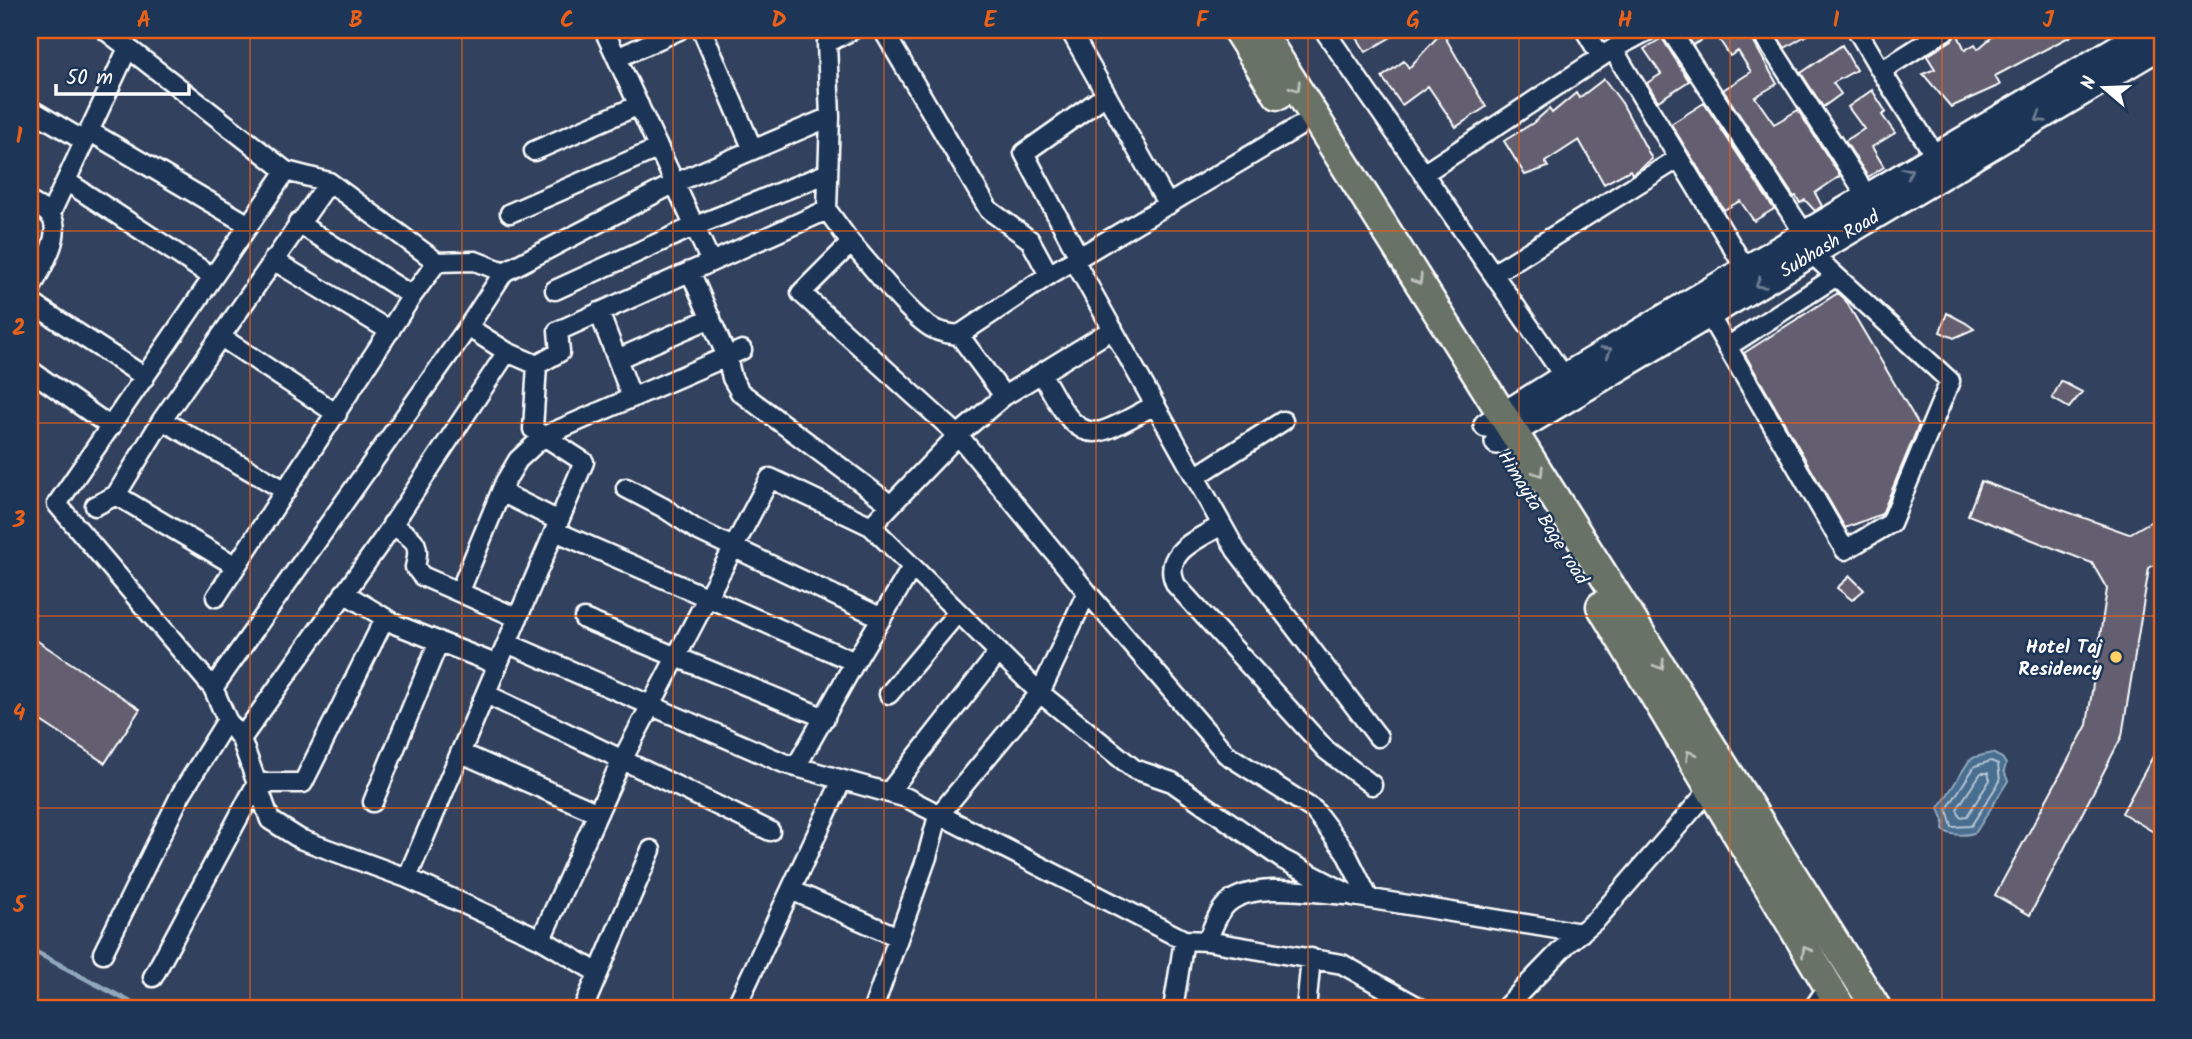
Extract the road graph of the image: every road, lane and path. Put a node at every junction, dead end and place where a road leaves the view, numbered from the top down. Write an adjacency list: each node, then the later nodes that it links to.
1 (105, 30): 19 (street)
2 (604, 30): 21 (street)
3 (679, 30): 21 (street)
4 (702, 30): 30 (street)
5 (852, 30): 26 (street)
6 (883, 30): 59 (street)
7 (1070, 30): 23 (street)
8 (1237, 30): 27 (main road, Himayta Bage road)
9 (1260, 30): 90 (main road, one-way to 90)
10 (1324, 30): 36 (street)
11 (1585, 30): 20 (street)
12 (1649, 30): 20 (street)
13 (1670, 30): 50 (street)
14 (1760, 30): 40 (street)
15 (1857, 30): 22 (street)
16 (1946, 30): 22 (street)
17 (2146, 30): 33 (street, Subhash Road)
18 (2162, 46): 33 (street, Subhash Road, one-way to 33)
19 (128, 47): 28 (street); 34 (street)
20 (1607, 53): 32 (street); 36 (street)
21 (617, 58): 24 (street)
22 (1881, 71): 33 (street)
23 (1106, 95): 42 (street); 51 (street)
24 (639, 105): 29 (street); 31 (street)
25 (30, 109): 28 (street)
26 (830, 117): 30 (street); 35 (street)
27 (1298, 127): 42 (street); 90 (main road, Himayta Bage road)
28 (87, 136): 37 (street); 47 (street)
29 (659, 148): 39 (street); 44 (street)
30 (753, 150): 39 (street)
31 (534, 151)
32 (1679, 158): 55 (street); 58 (street)
33 (1941, 165): 40 (street, Subhash Road, one-way to 33); 50 (street, Subhash Road)
34 (286, 171): 38 (street); 47 (street)
35 (828, 173): 43 (street); 48 (street)
36 (1423, 174): 58 (street)
37 (66, 181): 45 (street); 61 (street)
38 (329, 182): 46 (street); 53 (street)
39 (676, 183): 48 (street); 57 (street)
40 (1867, 196): 50 (street, Subhash Road)
41 (30, 202): 45 (street)
42 (1168, 205): 51 (street)
43 (827, 210): 49 (street); 54 (street)
44 (510, 213)
45 (50, 215): 62 (street)
46 (298, 223): 52 (street); 64 (street)
47 (248, 226): 61 (street)
48 (695, 226): 54 (street); 63 (street)
49 (851, 243): 72 (street); 91 (street)
50 (1808, 243): 55 (street, Subhash Road); 60 (street); 67 (street, Subhash Road, one-way to 67)
51 (1077, 258): 59 (street); 70 (street)
52 (273, 260): 71 (street); 73 (street)
53 (437, 262): 57 (street); 64 (street)
54 (711, 262): 56 (street)
55 (1745, 268): 82 (street, Subhash Road, one-way to 55)
56 (690, 271): 66 (street); 68 (street)
57 (504, 272): 69 (street)
58 (1493, 274): 82 (street)
59 (1049, 275): 72 (street)
60 (1835, 276): 74 (street); 74 (street)
61 (213, 277): 81 (street)
62 (31, 284)
63 (555, 290)
64 (412, 296): 71 (street)
65 (30, 302): 81 (street)
66 (599, 312): 77 (street); 78 (street)
67 (1709, 315): 74 (street); 82 (street, Subhash Road)
68 (710, 318): 76 (street); 77 (street)
69 (468, 327): 75 (street); 123 (street)
70 (1113, 330): 80 (street); 85 (street)
71 (390, 331): 86 (street)
72 (959, 335): 83 (street)
73 (221, 337): 86 (street); 87 (street)
74 (1727, 348)
75 (507, 352): 78 (street); 100 (street)
76 (735, 354): 84 (street); 98 (street)
77 (617, 359): 84 (street)
78 (537, 365): 92 (street)
79 (30, 370): 89 (street)
80 (1041, 373): 83 (street); 85 (street)
81 (145, 377): 89 (street)
82 (1570, 385): 90 (street, Subhash Road)
83 (1004, 396): 91 (street)
84 (632, 398): 92 (street)
85 (1155, 405): 93 (street)
86 (337, 414): 95 (street)
87 (162, 420): 95 (street); 97 (street)
88 (1283, 421): 93 (street)
89 (110, 427): 123 (street)
90 (1500, 429): 138 (main road, Himayta Bage road, one-way to 90); 167 (main road, one-way to 167)
91 (958, 435): 98 (street); 108 (street)
92 (544, 436): 96 (street); 102 (street)
93 (1195, 477): 101 (street)
94 (626, 488): 104 (street)
95 (286, 491): 105 (street)
96 (501, 492): 102 (street); 107 (street)
97 (116, 495): 99 (street); 105 (street)
98 (891, 505): 103 (street)
99 (95, 506)
100 (392, 524): 107 (street); 109 (street)
101 (1222, 525): 130 (street); 137 (street)
102 (557, 526): 111 (street); 114 (street)
103 (871, 526): 104 (street); 106 (street)
104 (734, 546): 111 (street); 115 (street)
105 (236, 566): 110 (street)
106 (912, 567): 112 (street); 115 (street)
107 (460, 592): 114 (street)
108 (1087, 592): 124 (street); 147 (street)
109 (344, 593): 113 (street); 131 (street)
110 (216, 597)
111 (707, 597): 120 (street); 121 (street)
112 (958, 612): 119 (street); 126 (street)
113 (385, 618): 117 (street); 136 (street)
114 (518, 618): 118 (street)
115 (882, 618): 121 (street)
116 (584, 619): 120 (street)
117 (439, 641): 122 (street); 140 (street)
118 (507, 643): 122 (street); 127 (street)
119 (999, 652): 124 (street); 139 (street)
120 (676, 657): 127 (street); 128 (street)
121 (855, 662): 128 (street)
122 (498, 664): 125 (street)
123 (213, 688): 129 (street)
124 (1040, 692): 142 (street); 147 (street)
125 (486, 694): 132 (street); 133 (street)
126 (889, 694)
127 (651, 704): 133 (street); 134 (street)
128 (825, 718): 134 (street)
129 (227, 720): 131 (street); 153 (street)
130 (1378, 737)
131 (242, 739): 136 (street)
132 (461, 753): 141 (street); 145 (street)
133 (622, 759): 141 (street); 143 (street)
134 (796, 767): 135 (street)
135 (842, 780): 139 (street); 146 (street)
136 (257, 783): 145 (street); 156 (street)
137 (1372, 785)
138 (1710, 789): 148 (street); 157 (main road, Himayta Bage road, one-way to 138)
139 (888, 793): 142 (street)
140 (373, 802)
141 (598, 813): 150 (street)
142 (938, 816): 149 (street); 151 (street)
143 (770, 831)
144 (651, 850): 155 (street)
145 (407, 878): 150 (street)
146 (791, 890): 149 (street); 159 (street)
147 (1360, 896): 148 (street); 152 (street)
148 (1581, 933): 164 (street)
149 (898, 937): 160 (street)
150 (541, 939): 155 (street)
151 (1184, 940): 152 (street); 161 (street)
152 (1207, 941): 154 (street)
153 (103, 953)
154 (1311, 958): 162 (street); 163 (street)
155 (598, 973): 158 (street)
156 (153, 977)
157 (1825, 983): 165 (lane); 166 (main road, Himayta Bage road)
158 (583, 1009)
159 (735, 1009)
160 (873, 1009)
161 (1173, 1009)
162 (1306, 1009)
163 (1422, 1009)
164 (1504, 1009)
165 (1807, 1009)
166 (1842, 1009)
167 (1877, 1009)

